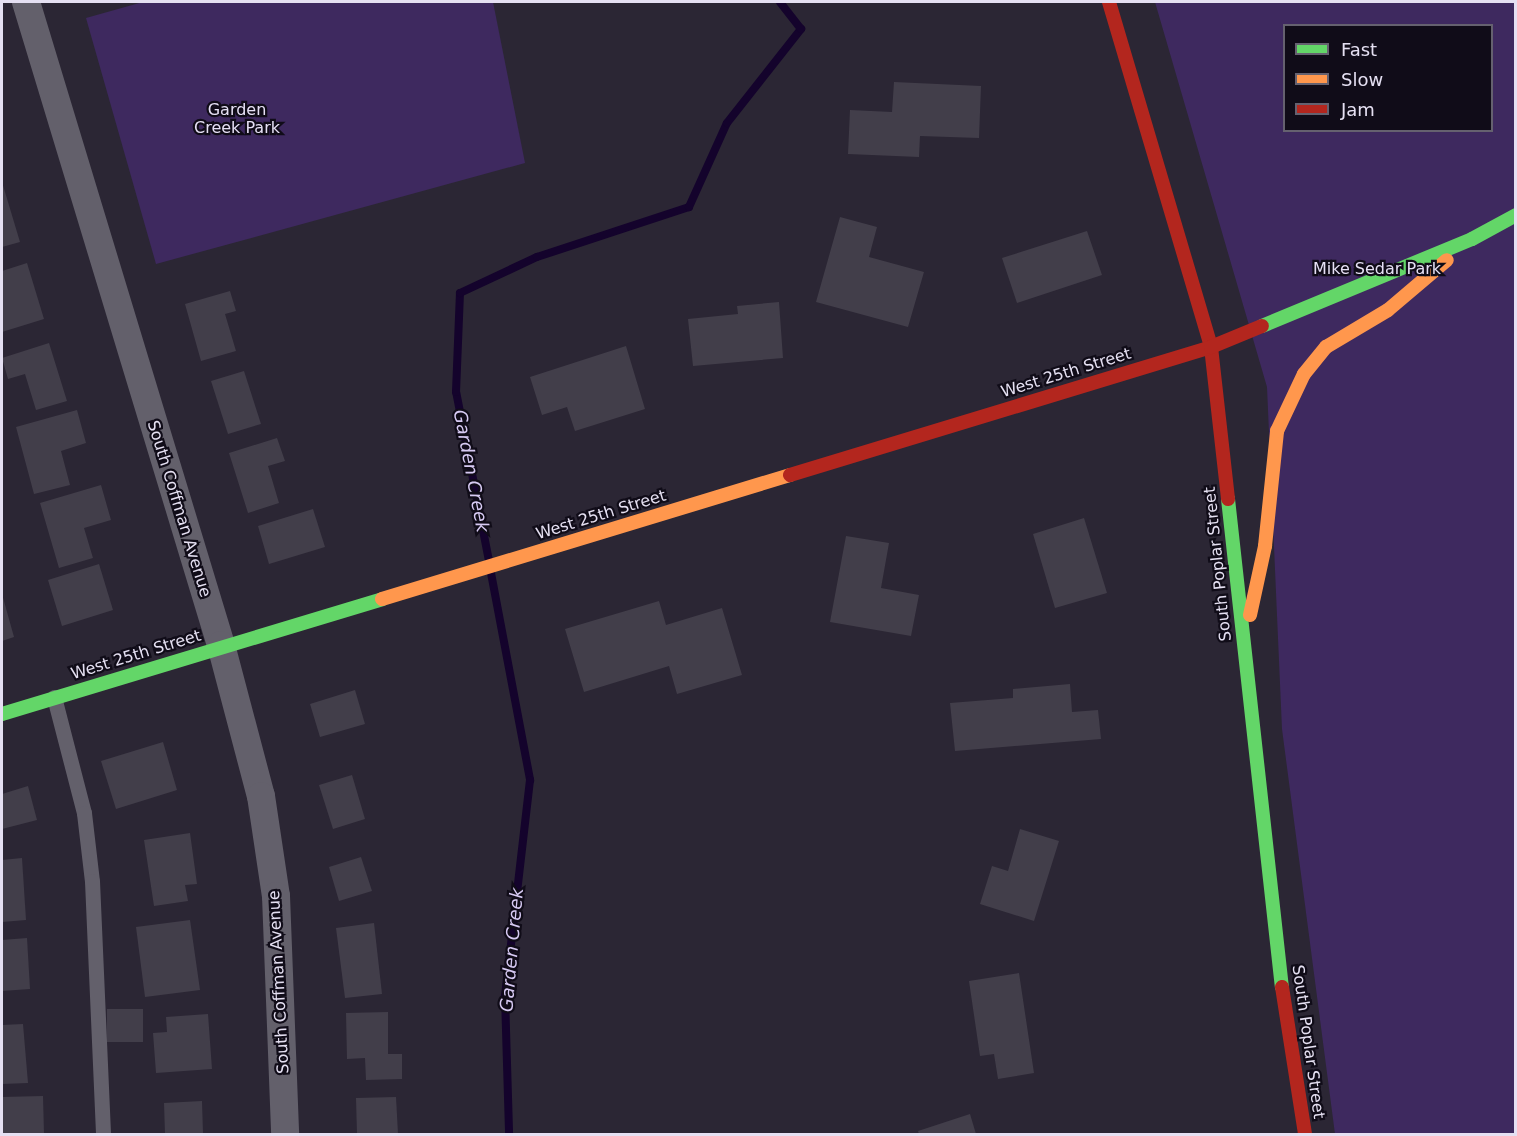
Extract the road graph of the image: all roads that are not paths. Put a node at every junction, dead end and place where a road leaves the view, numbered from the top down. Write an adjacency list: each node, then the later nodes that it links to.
1 (26, 2): 7 (street, South Coffman Avenue)
2 (1109, 2): 5 (street, South Poplar Street)
3 (1515, 215): 4 (street)
4 (1472, 239): 5 (street, West 25th Street); 6 (street)
5 (1211, 347): 6 (street, South Poplar Street); 7 (street, West 25th Street)
6 (1244, 644): 12 (street, South Poplar Street)
7 (221, 645): 8 (street, West 25th Street); 11 (street, South Coffman Avenue)
8 (54, 697): 9 (street, West 25th Street); 10 (lane)
9 (2, 714)
10 (103, 1134)
11 (285, 1134)
12 (1305, 1134)

